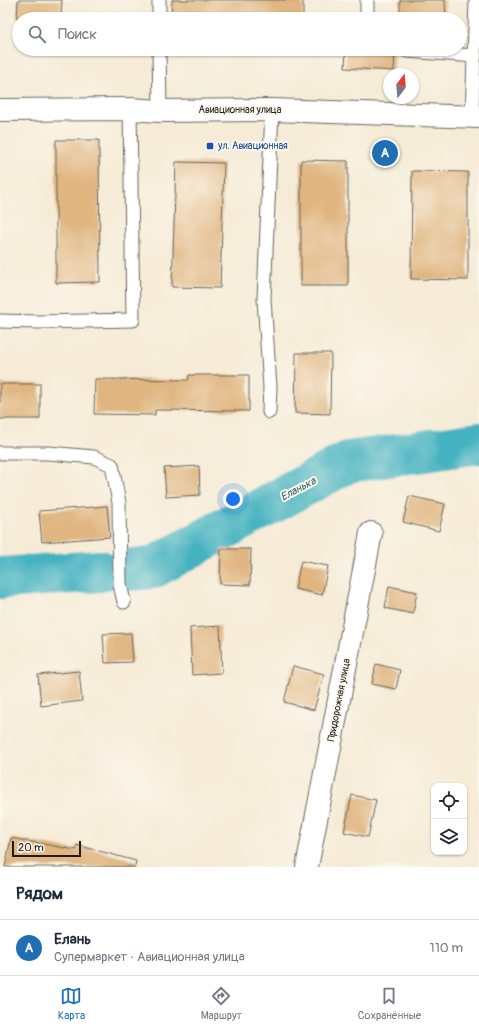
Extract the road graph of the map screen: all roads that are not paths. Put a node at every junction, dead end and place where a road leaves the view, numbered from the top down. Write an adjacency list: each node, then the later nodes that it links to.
1 (159, 0): 4 (lane)
2 (367, 0): 5 (lane)
3 (476, 0): 8 (lane)
4 (159, 12)
5 (367, 12)
6 (160, 56): 12 (lane)
7 (467, 56): 8 (lane)
8 (475, 56): 13 (lane)
9 (130, 109): 10 (street, Авиационная улица); 12 (street, Авиационная улица); 14 (lane)
10 (0, 110)
11 (272, 110): 12 (street, Авиационная улица); 13 (street, Авиационная улица); 15 (lane)
12 (160, 111)
13 (476, 117)
14 (0, 321)
15 (269, 412)
16 (0, 453): 18 (lane)
17 (371, 533): 19 (street, Придорожная улица)
18 (124, 602)
19 (308, 867)

